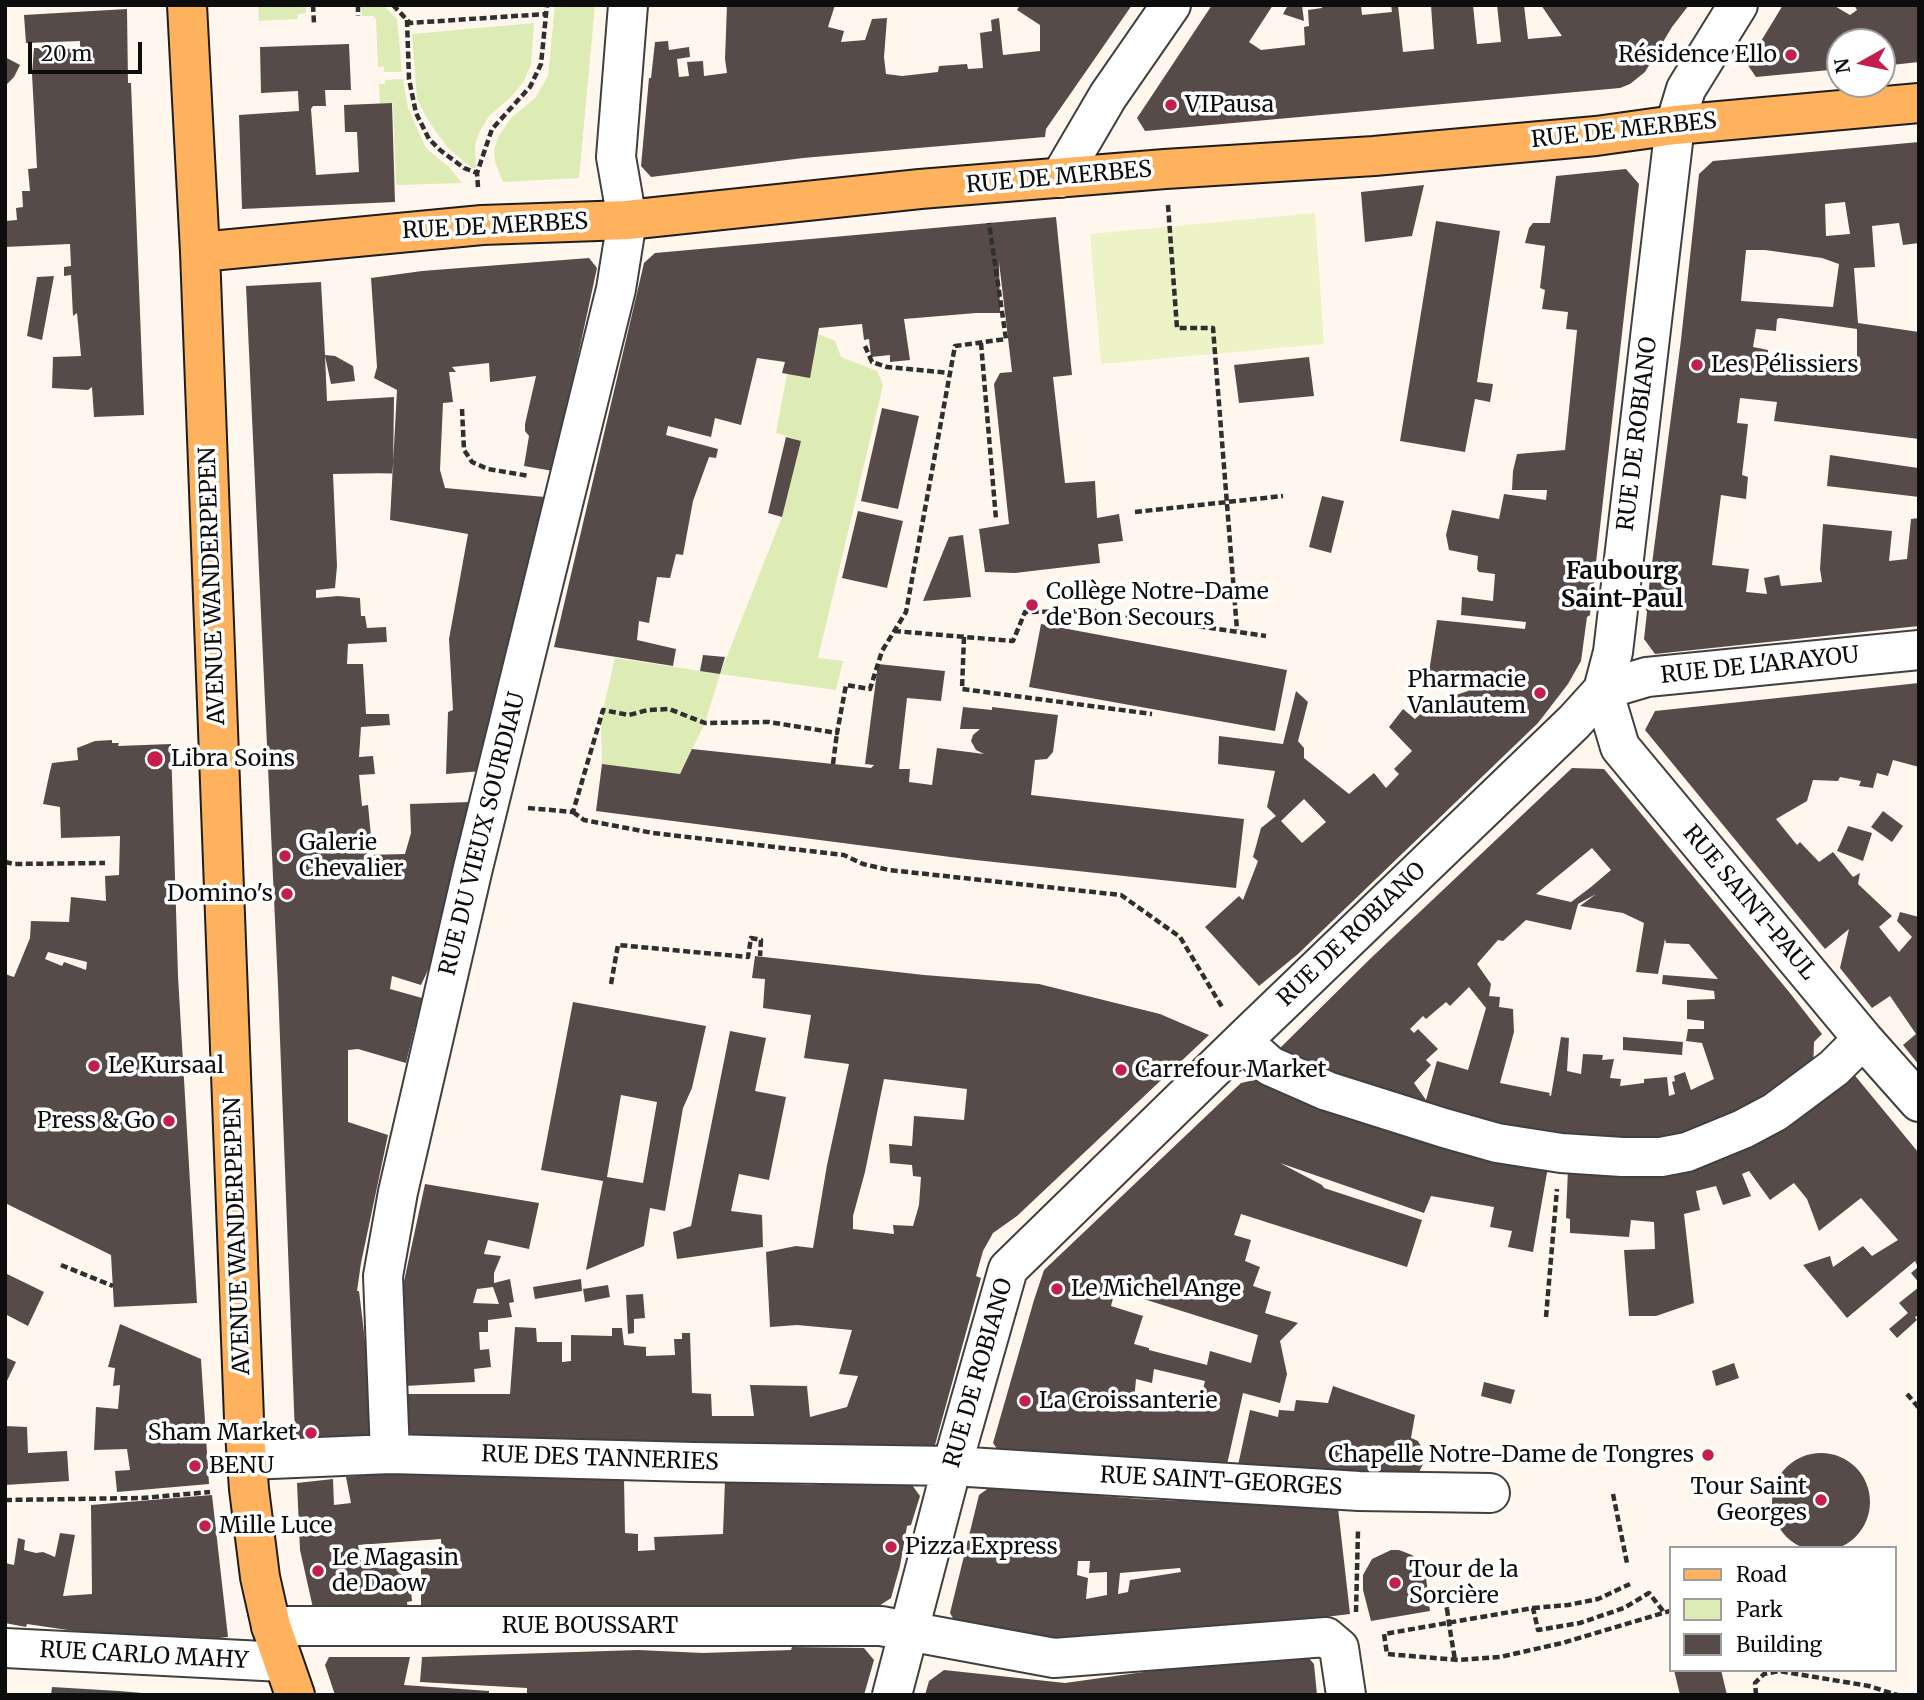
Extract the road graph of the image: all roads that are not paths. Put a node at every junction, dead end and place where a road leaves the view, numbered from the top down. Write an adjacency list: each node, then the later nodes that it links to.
1 (187, 5): 9 (main road, AVENUE WANDERPEPEN)
2 (628, 5): 8 (street, RUE DU VIEUX SOURDIAU)
3 (1171, 5): 7 (street)
4 (1738, 5): 6 (street, RUE DE ROBIANO)
5 (1919, 103): 6 (main road, RUE DE MERBES)
6 (1675, 125): 7 (main road, RUE DE MERBES); 11 (street, RUE DE ROBIANO)
7 (1060, 178): 8 (main road, RUE DE MERBES)
8 (626, 220): 9 (main road, RUE DE MERBES); 15 (street, RUE DU VIEUX SOURDIAU)
9 (200, 252): 17 (main road, AVENUE WANDERPEPEN)
10 (1919, 650): 11 (street, RUE DE L'ARAYOU)
11 (1603, 691): 12 (street, RUE SAINT-PAUL); 13 (street, RUE DE ROBIANO)
12 (1863, 1039): 13 (street); 14 (street, RUE SAINT-PAUL)
13 (1242, 1041): 16 (street, RUE DE ROBIANO)
14 (1919, 1102)
15 (390, 1454): 16 (street, RUE DES TANNERIES); 17 (street, RUE DES TANNERIES)
16 (952, 1466): 18 (street, RUE SAINT-GEORGES); 20 (street, RUE DE ROBIANO)
17 (248, 1475): 19 (main road, AVENUE WANDERPEPEN)
18 (1490, 1493)
19 (271, 1626): 20 (street, RUE BOUSSART); 22 (main road, AVENUE WANDERPEPEN)
20 (908, 1631): 23 (street, RUE DE ROBIANO); 24 (street, RUE BOUSSART)
21 (5, 1648): 22 (street, RUE CARLO MAHY)
22 (289, 1678)
23 (892, 1695)
24 (1346, 1695)

